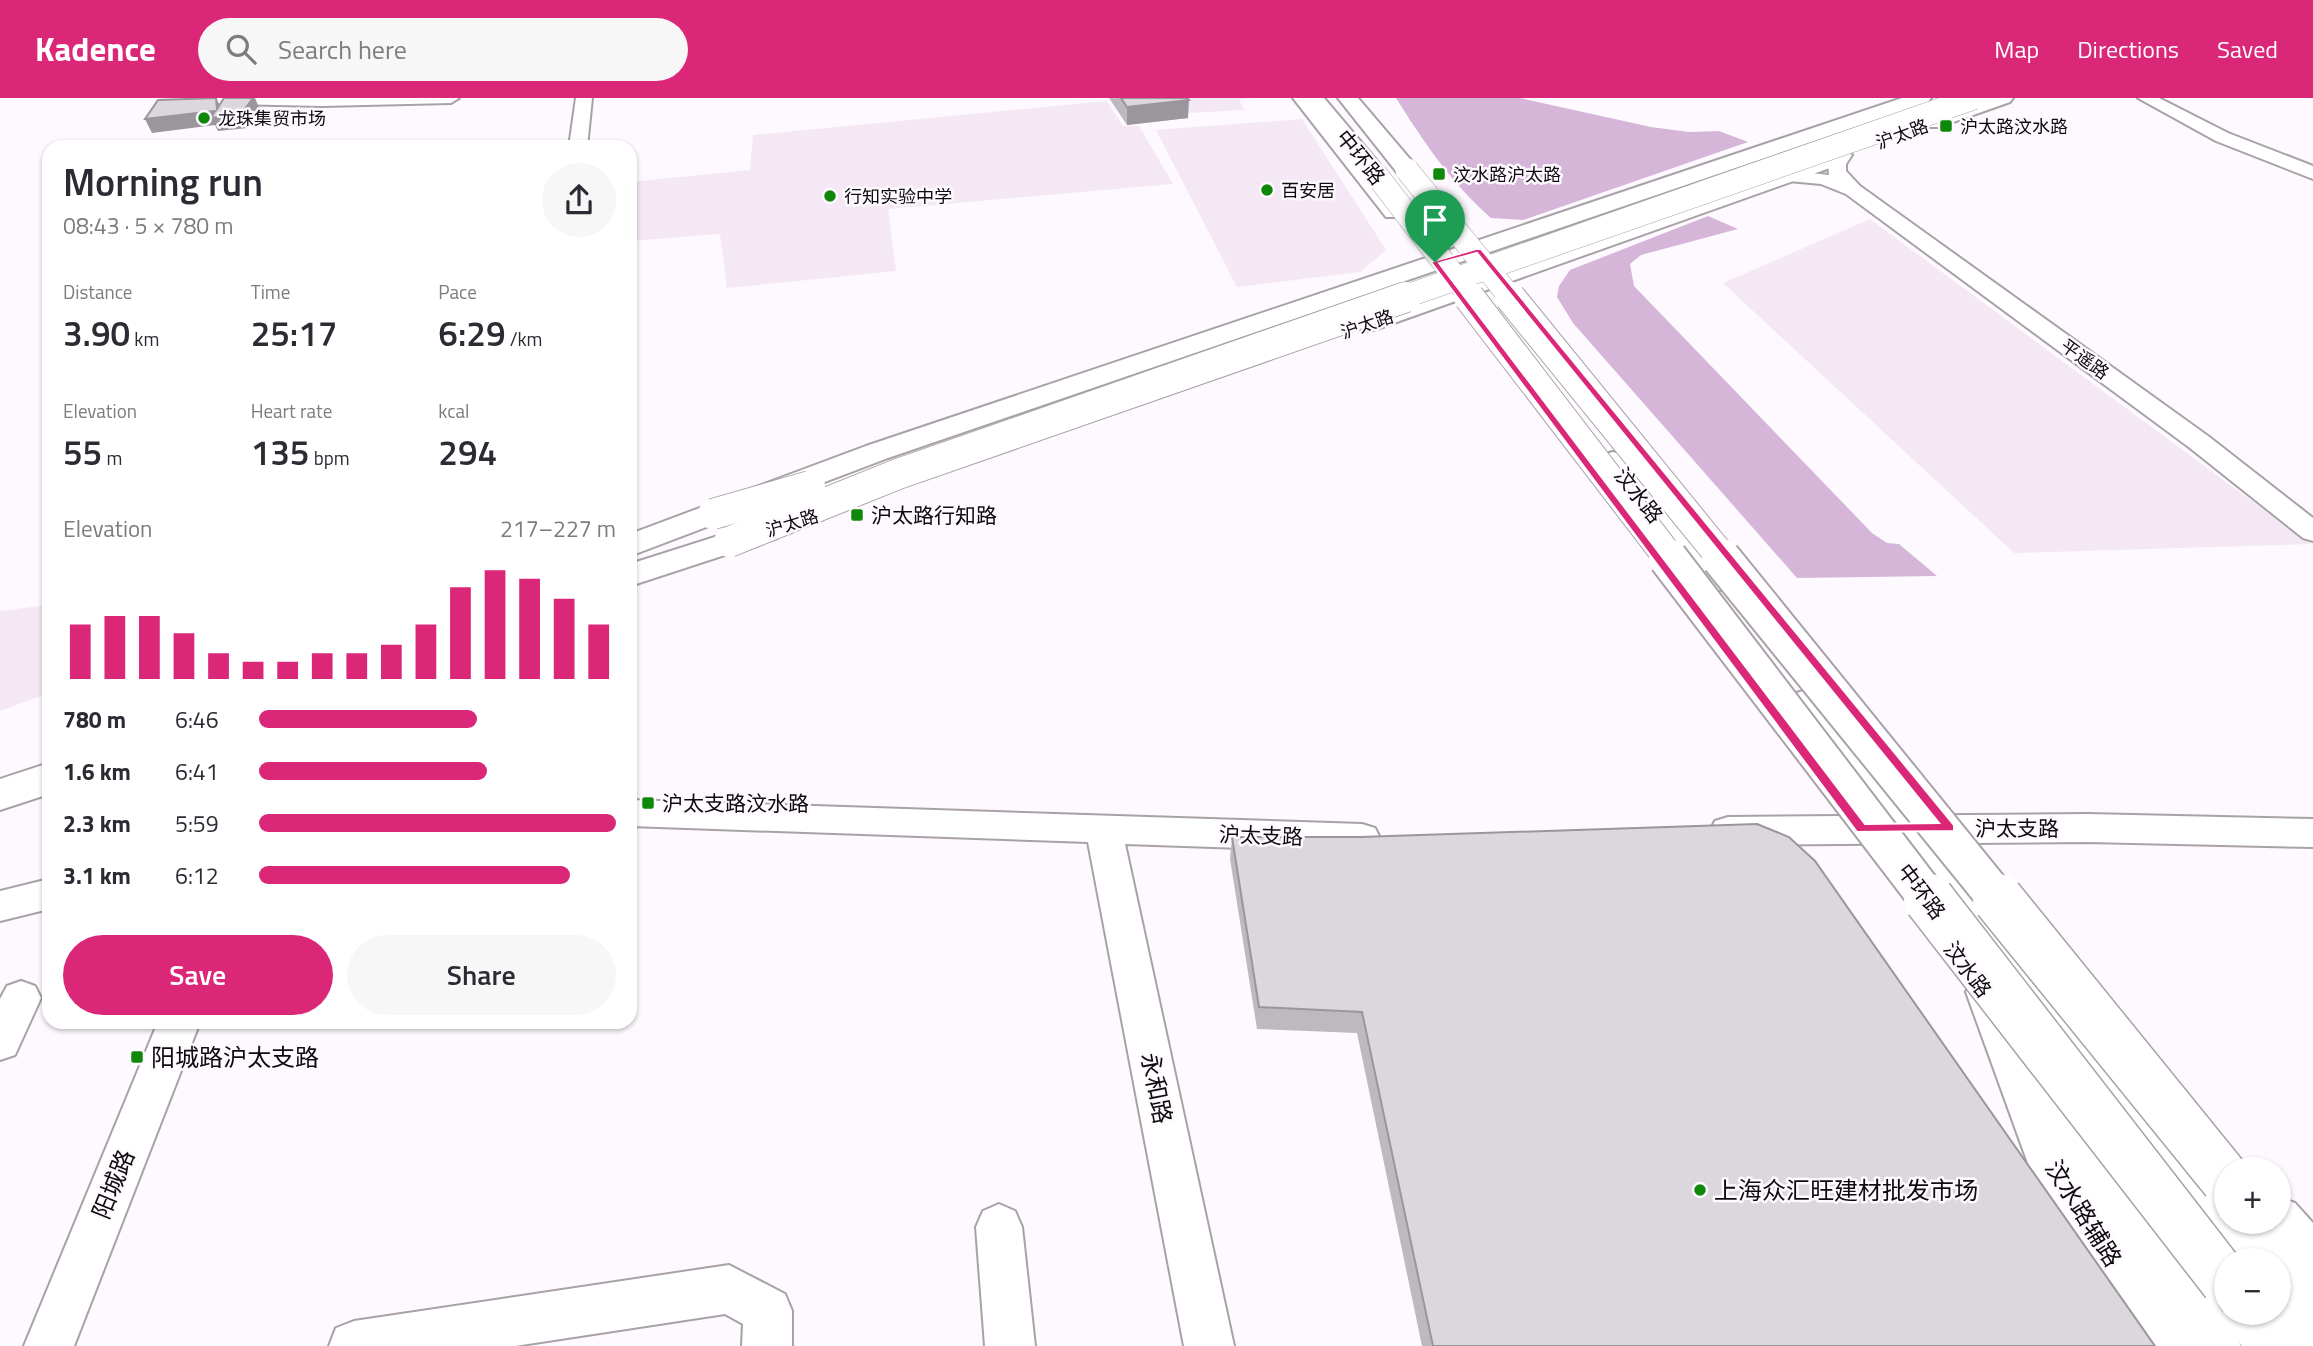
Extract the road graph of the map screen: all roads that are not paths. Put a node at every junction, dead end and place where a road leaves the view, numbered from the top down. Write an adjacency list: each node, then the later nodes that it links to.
1 (195, 98): 2 (street)
2 (451, 98)
3 (583, 98): 14 (street)
4 (1303, 98): 20 (main road, 汶水路)
5 (1314, 98): 58 (main road, 中环路, bridge)
6 (1348, 98): 48 (main road, 中环路, bridge)
7 (1354, 98): 16 (main road, 汶水路)
8 (1921, 98): 21 (main road, 沪太路)
9 (1949, 98): 25 (main road, 沪太路, bridge)
10 (1974, 98): 25 (main road, 沪太路, bridge)
11 (2003, 98): 15 (main road, 沪太路)
12 (2146, 98): 17 (street)
13 (1377, 106): 16 (main road)
14 (579, 140)
15 (1843, 155): 18 (main road, 沪太路); 19 (street, 平遥路)
16 (1414, 170): 21 (main road, 汶水路)
17 (2313, 173)
18 (1784, 176): 19 (street, 平遥路); 21 (main road, 沪太路)
19 (1853, 190): 26 (street, 平遥路)
20 (1435, 262): 21 (main road, 沪太路); 21 (main road, 汶水路); 25 (main road, 沪太路)
21 (1480, 278): 22 (main road, 汶水路); 23 (main road, 汶水路); 25 (main road, 沪太路); 35 (main road, 汶水路)
22 (1556, 389): 23 (main road); 28 (main road, 汶水路)
23 (1564, 432): 24 (main road, 汶水路)
24 (1626, 515): 28 (main road); 35 (main road, 汶水路)
25 (721, 528): 27 (main road, 沪太路); 29 (main road, 沪太路)
26 (2313, 532)
27 (637, 545)
28 (1687, 556): 35 (main road, 汶水路)
29 (637, 571)
30 (42, 752): 31 (main road)
31 (0, 767)
32 (42, 780): 33 (main road)
33 (0, 795)
34 (637, 813): 36 (street, 沪太支路)
35 (1909, 828): 37 (street, 沪太支路); 38 (street, 沪太支路); 42 (main road, 汶水路); 47 (main road, 汶水路); 49 (main road, 汶水路); 56 (main road, 汶水路)
36 (1104, 830): 39 (street, 沪太支路); 70 (street, 永和路)
37 (1698, 832)
38 (2313, 833)
39 (1397, 838)
40 (42, 896): 41 (street)
41 (0, 906)
42 (1986, 992): 46 (main road, 汶水路); 71 (street, 汶水路辅路)
43 (21, 998): 45 (street)
44 (176, 1029): 66 (street, 阳城路)
45 (0, 1042)
46 (2039, 1061): 50 (main road, 汶水路); 72 (main road)
47 (2222, 1157)
48 (2214, 1165)
49 (2214, 1179)
50 (2136, 1189): 55 (main road); 60 (main road, 汶水路)
51 (999, 1227): 69 (street)
52 (2260, 1234): 61 (main road)
53 (2271, 1234): 59 (main road)
54 (2287, 1234): 57 (main road)
55 (2215, 1248)
56 (2241, 1248)
57 (2313, 1264)
58 (2214, 1267)
59 (2313, 1283)
60 (2214, 1290)
61 (2313, 1297)
62 (2291, 1312): 65 (main road)
63 (2242, 1325): 73 (main road)
64 (2261, 1325): 74 (main road)
65 (2313, 1338)
66 (48, 1346)
67 (354, 1346): 68 (street)
68 (767, 1346)
69 (1010, 1346)
70 (1209, 1346)
71 (2171, 1346)
72 (2212, 1346)
73 (2259, 1346)
74 (2278, 1346)

